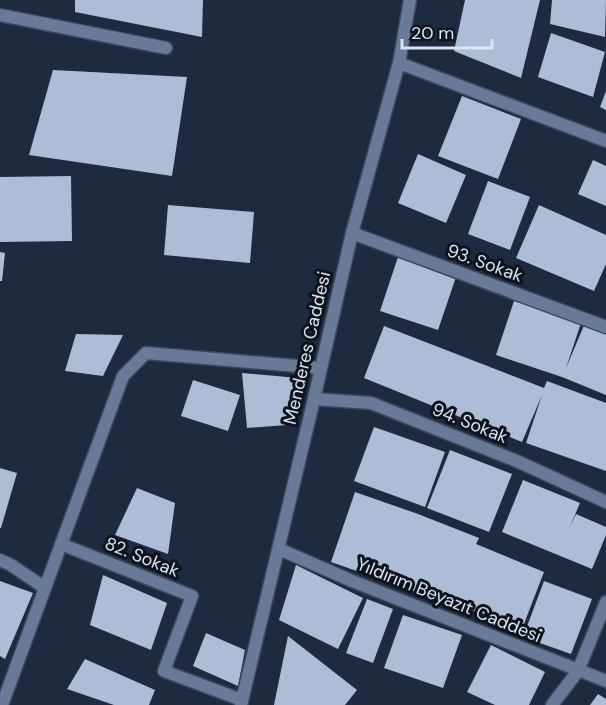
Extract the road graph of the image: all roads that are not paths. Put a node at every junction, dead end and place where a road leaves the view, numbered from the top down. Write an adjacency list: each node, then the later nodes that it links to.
1 (410, 0): 4 (street, Menderes Caddesi)
2 (0, 15): 3 (street)
3 (166, 48)
4 (399, 63): 5 (street); 6 (street, Menderes Caddesi)
5 (606, 141)
6 (352, 233): 7 (street, 93. Sokak); 8 (street, Menderes Caddesi)
7 (606, 327)
8 (321, 368): 9 (street, Menderes Caddesi); 11 (street)
9 (314, 399): 10 (street, 94. Sokak); 12 (street, Menderes Caddesi)
10 (606, 502)
11 (62, 544): 14 (street); 18 (street, 82. Sokak)
12 (279, 549): 16 (street, Yıldırım Beyazıt Caddesi); 18 (street, Menderes Caddesi)
13 (0, 560): 14 (street)
14 (45, 588): 19 (street)
15 (606, 602): 16 (street)
16 (578, 671): 17 (street, Yıldırım Beyazıt Caddesi); 20 (street)
17 (606, 681)
18 (242, 703)
19 (2, 705)
20 (552, 705)

